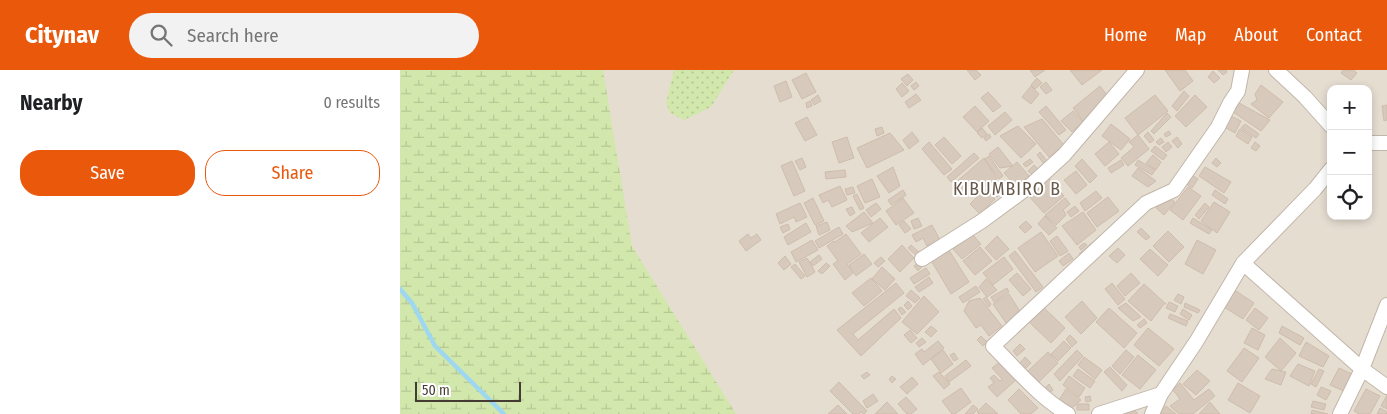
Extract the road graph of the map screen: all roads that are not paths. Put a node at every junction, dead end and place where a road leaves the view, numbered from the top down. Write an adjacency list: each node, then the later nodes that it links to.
1 (1137, 70): 8 (street)
2 (1242, 70): 14 (street)
3 (1276, 70): 4 (street)
4 (1327, 122)
5 (1372, 143): 6 (street)
6 (1387, 143)
7 (1327, 174): 9 (street)
8 (922, 259)
9 (1243, 263): 11 (street); 13 (street)
10 (1387, 305): 11 (street)
11 (1362, 369): 12 (street); 17 (street)
12 (1387, 387)
13 (1161, 394): 15 (street); 16 (street)
14 (1068, 414)
15 (1099, 414)
16 (1152, 414)
17 (1340, 414)

